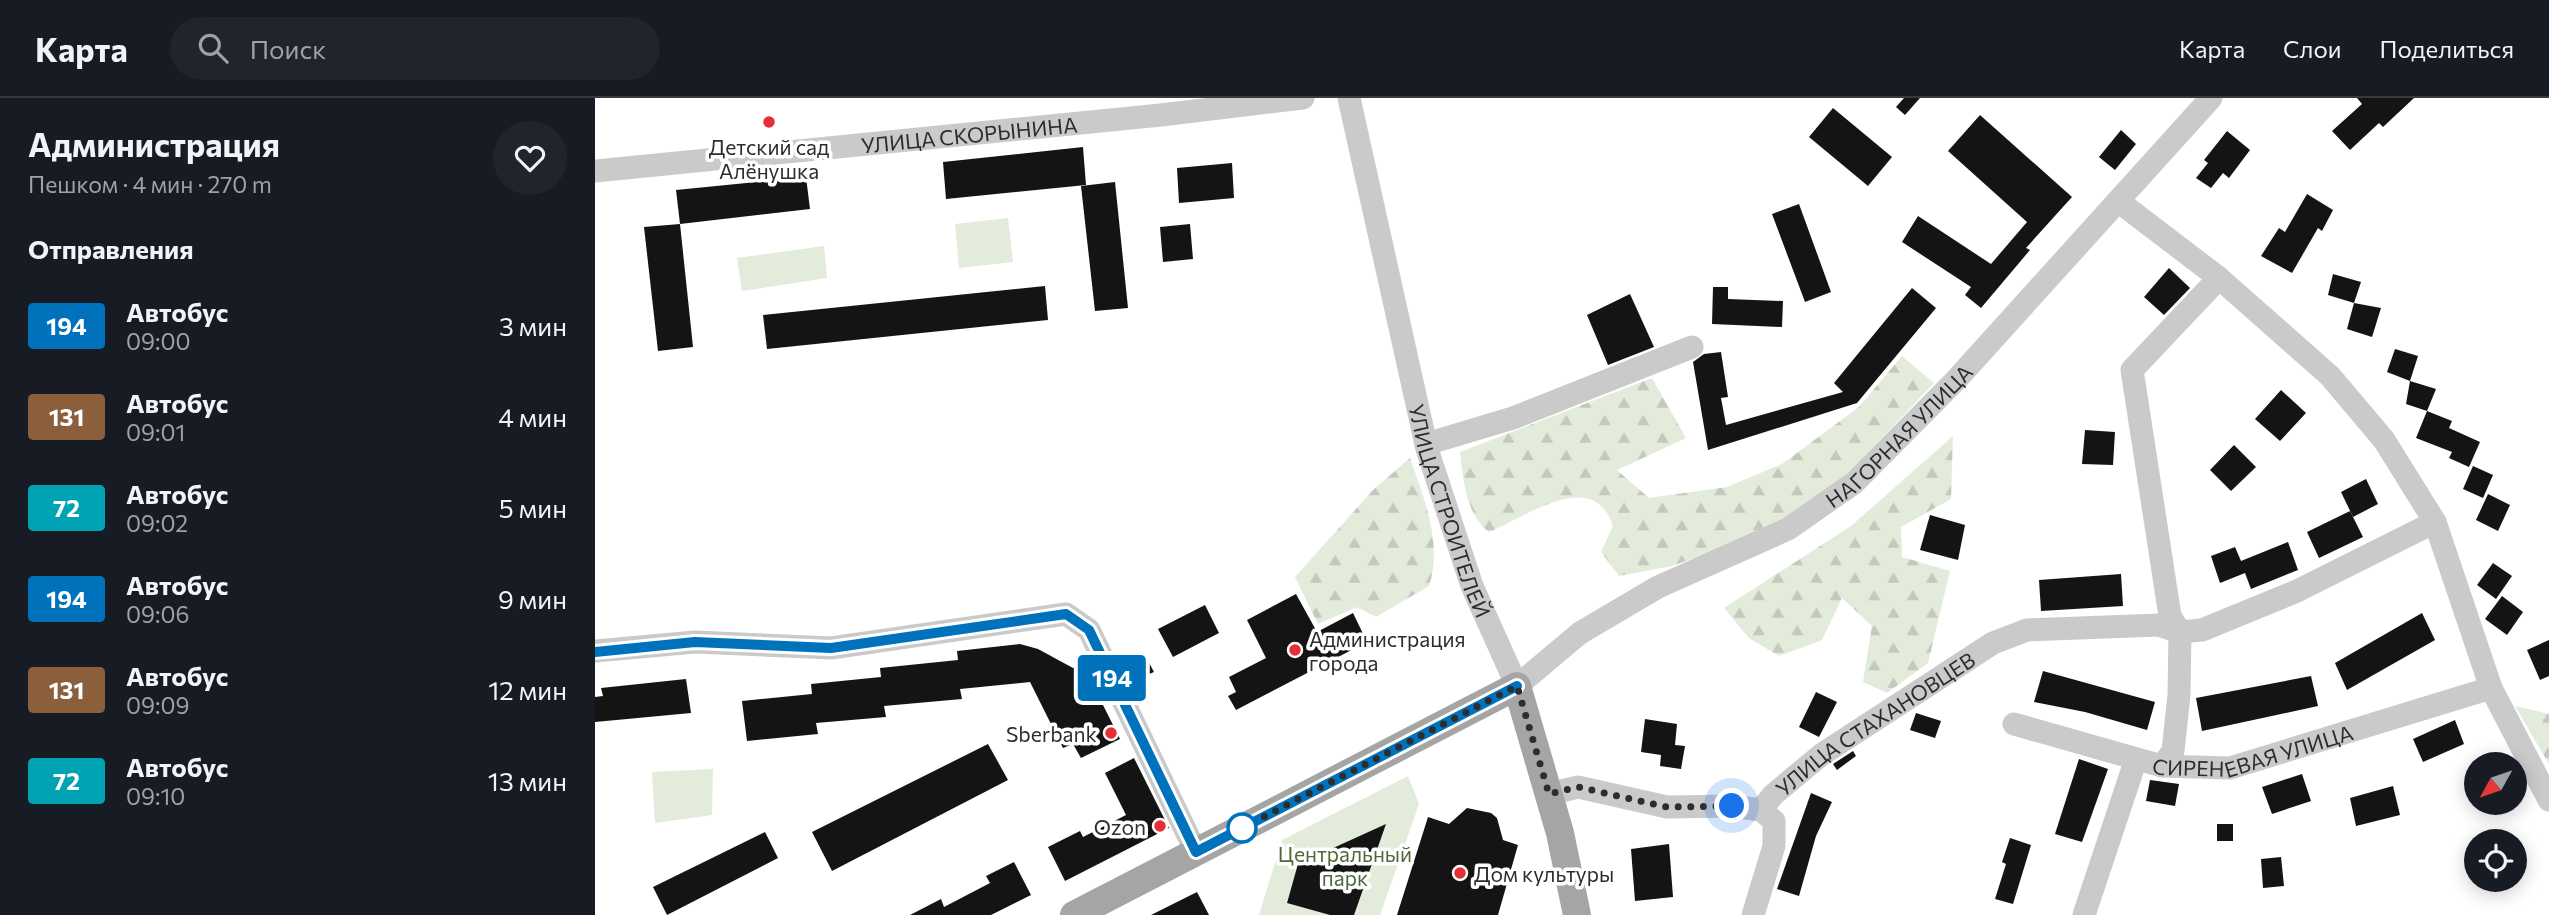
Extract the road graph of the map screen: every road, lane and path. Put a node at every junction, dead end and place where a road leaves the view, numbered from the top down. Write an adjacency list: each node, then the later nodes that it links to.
1 (1303, 98): 4 (street, УЛИЦА СКОРЫНИНА)
2 (1349, 98): 8 (street, УЛИЦА СТРОИТЕЛЕЙ)
3 (2211, 98): 5 (street, НАГОРНАЯ УЛИЦА)
4 (595, 171)
5 (2118, 201): 6 (street); 12 (street, НАГОРНАЯ УЛИЦА)
6 (2219, 278): 9 (street); 10 (street)
7 (1692, 348): 8 (street)
8 (1426, 444): 12 (street, УЛИЦА СТРОИТЕЛЕЙ)
9 (2435, 522): 10 (street); 13 (street)
10 (2181, 632): 16 (street); 19 (street, УЛИЦА СТАХАНОВЦЕВ)
11 (595, 652): 20 (street)
12 (1517, 686): 17 (main road, УЛИЦА СТРОИТЕЛЕЙ); 20 (main road)
13 (2491, 688): 16 (street, СИРЕНЕВАЯ УЛИЦА); 18 (street)
14 (2014, 724): 15 (street, СИРЕНЕВАЯ УЛИЦА)
15 (2136, 759): 16 (street, СИРЕНЕВАЯ УЛИЦА); 24 (street)
16 (2162, 766)
17 (1549, 794): 19 (street); 22 (main road, УЛИЦА СТРОИТЕЛЕЙ)
18 (2549, 800)
19 (1761, 810): 23 (street)
20 (1196, 852): 21 (main road)
21 (1074, 915)
22 (1577, 915)
23 (1753, 915)
24 (2084, 915)

